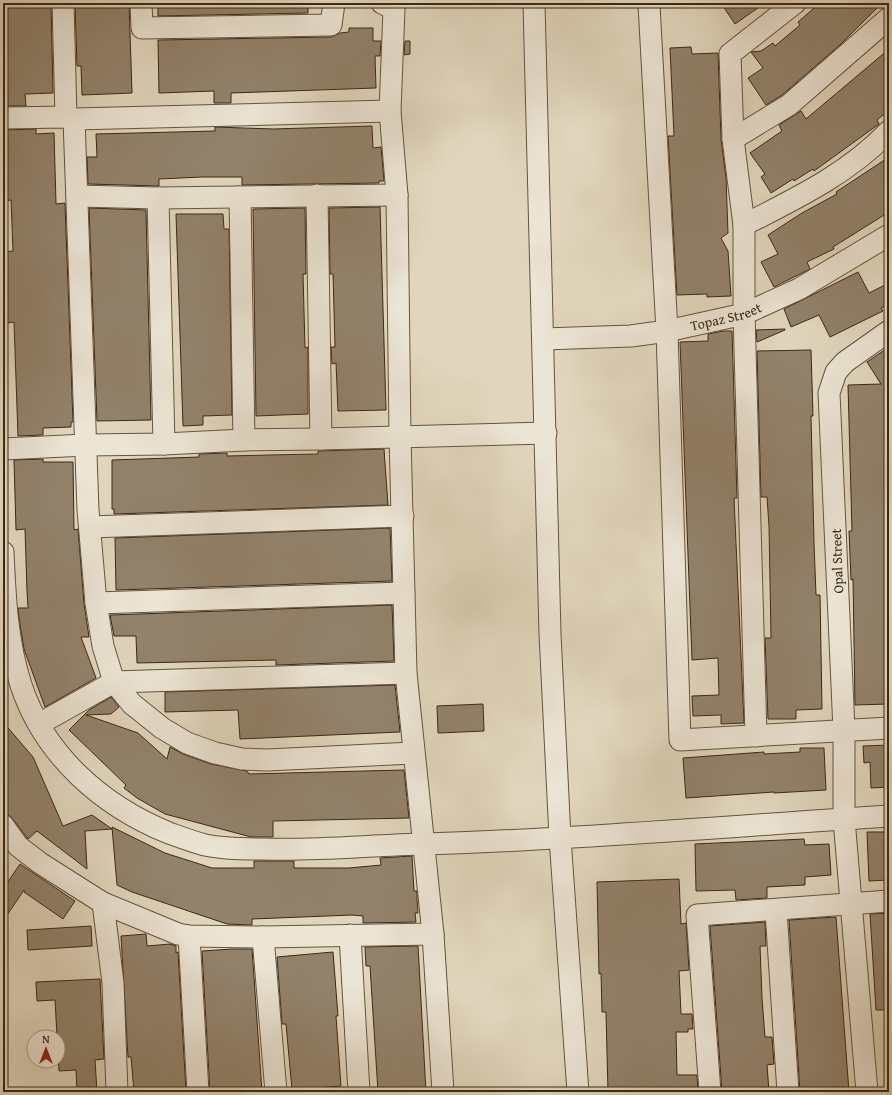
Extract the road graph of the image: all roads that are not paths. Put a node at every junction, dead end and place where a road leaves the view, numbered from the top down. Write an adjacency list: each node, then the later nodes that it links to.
1 (63, 3): 11 (street)
2 (141, 3): 3 (street)
3 (334, 3)
4 (382, 3): 9 (street)
5 (534, 3): 24 (street)
6 (651, 3): 22 (street)
7 (795, 3): 13 (street)
8 (889, 18): 13 (street)
9 (390, 111): 11 (street); 15 (street)
10 (3, 118): 11 (street)
11 (70, 118): 16 (street)
12 (889, 132): 19 (street)
13 (733, 139): 19 (street)
14 (316, 195): 15 (street); 17 (street); 27 (street)
15 (397, 195): 26 (street)
16 (77, 196): 18 (street); 30 (street)
17 (240, 197): 18 (street); 28 (street)
18 (158, 198): 29 (street)
19 (744, 225): 21 (street)
20 (889, 235): 21 (street, Topaz Street)
21 (744, 314): 22 (street, Topaz Street); 42 (street)
22 (667, 331): 24 (street, Topaz Street); 42 (street)
23 (889, 331): 41 (street, Opal Street)
24 (544, 339): 25 (street)
25 (546, 432): 26 (street); 47 (street)
26 (400, 436): 27 (street); 32 (street)
27 (321, 439): 28 (street)
28 (244, 440): 29 (street)
29 (164, 444): 30 (street)
30 (86, 445): 31 (street); 33 (street)
31 (3, 449)
32 (403, 516): 33 (street); 35 (street)
33 (90, 527): 36 (street)
34 (3, 552): 39 (street)
35 (404, 593): 36 (street); 37 (street)
36 (96, 604): 38 (street)
37 (406, 673): 38 (street); 43 (street)
38 (114, 682): 39 (street); 43 (street)
39 (39, 724): 48 (street)
40 (889, 728): 41 (street)
41 (844, 730): 42 (street); 45 (street, Opal Street)
42 (756, 736)
43 (414, 753): 48 (street)
44 (889, 816): 45 (street)
45 (844, 819): 47 (street); 52 (street, Opal Street)
46 (3, 825): 49 (street)
47 (560, 838): 48 (street); 63 (street)
48 (425, 844): 54 (street)
49 (11, 846): 51 (street)
50 (889, 901): 52 (street)
51 (103, 903): 56 (street); 58 (street)
52 (852, 904): 53 (street); 66 (street, Opal Street)
53 (776, 911): 64 (street); 65 (street)
54 (433, 934): 55 (street); 62 (street)
55 (350, 935): 57 (street); 61 (street)
56 (189, 936): 57 (street); 59 (street)
57 (263, 938): 60 (street)
58 (117, 1092)
59 (198, 1092)
60 (276, 1092)
61 (359, 1092)
62 (443, 1092)
63 (578, 1092)
64 (710, 1092)
65 (788, 1092)
66 (867, 1092)

